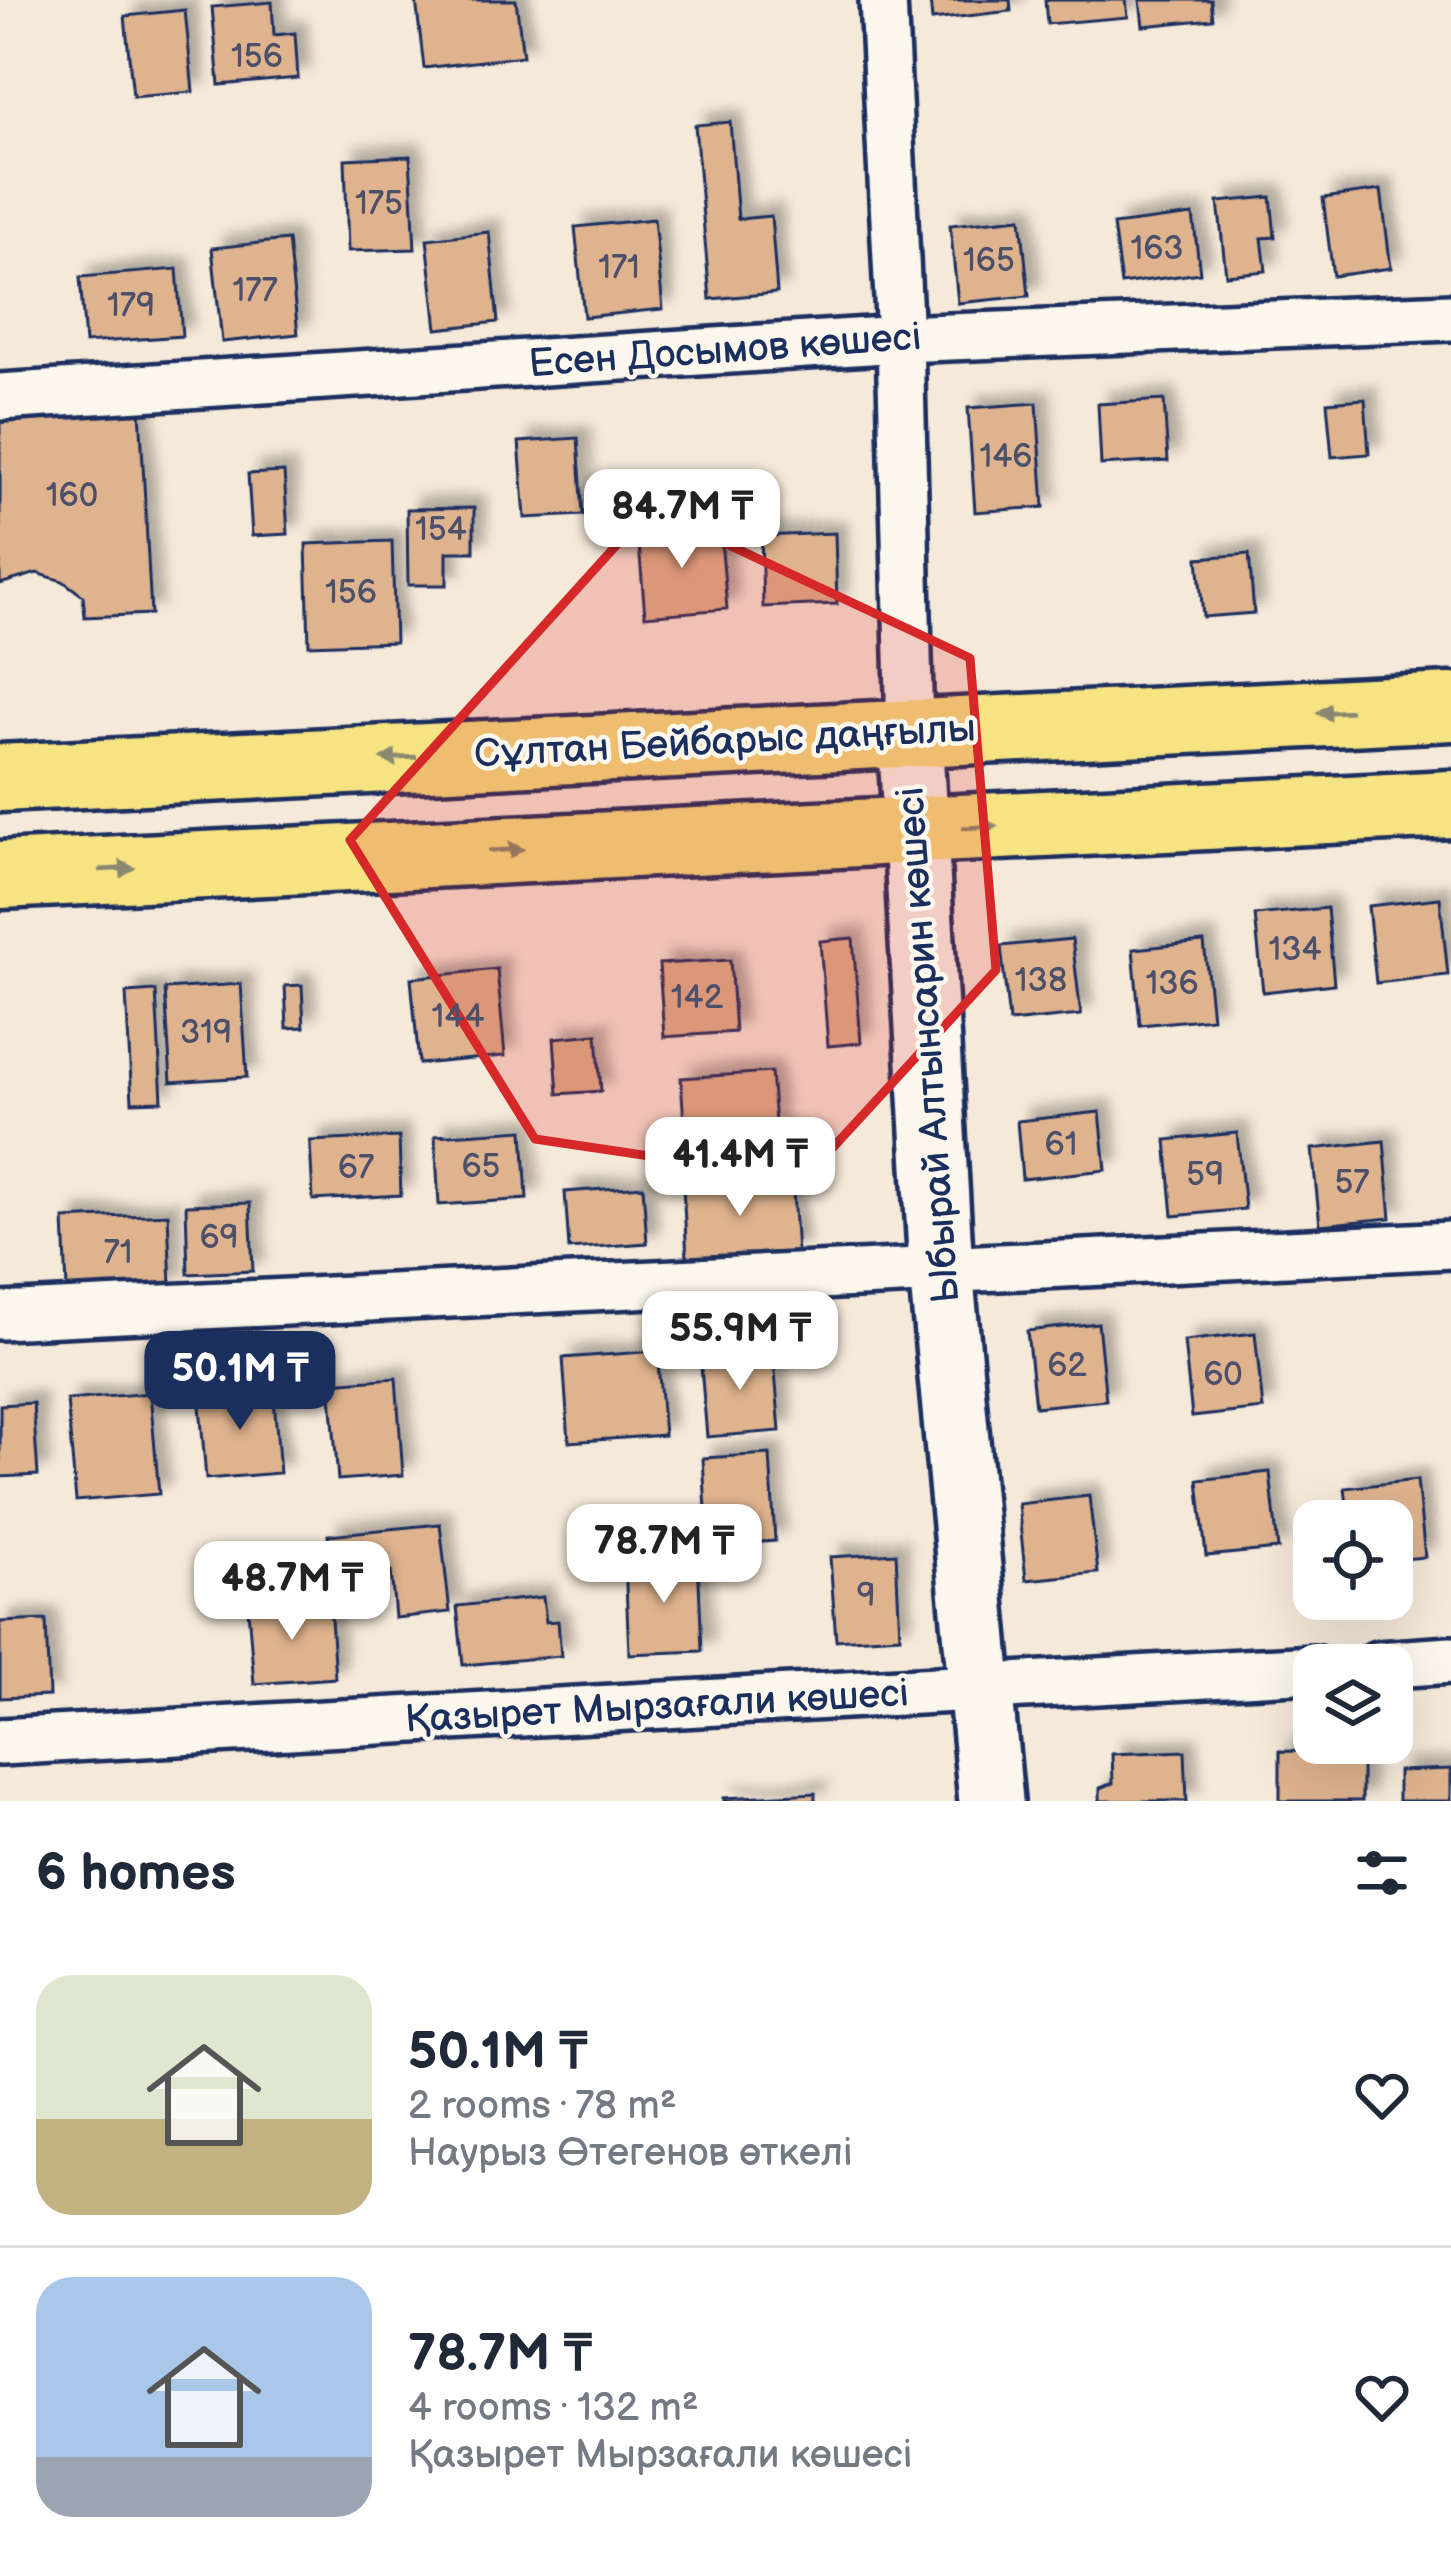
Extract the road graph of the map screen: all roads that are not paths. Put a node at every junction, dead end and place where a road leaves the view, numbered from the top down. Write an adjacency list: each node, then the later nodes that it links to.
1 (883, 0): 3 (street, Ыбырай Алтынсарин көшесі)
2 (1451, 317): 3 (street, Есен Досымов көшесі)
3 (900, 339): 4 (street, Есен Досымов көшесі); 6 (street, Ыбырай Алтынсарин көшесі)
4 (0, 397)
5 (1451, 707): 6 (main road, Сұлтан Бейбарыс даңғылы, one-way to 6)
6 (910, 733): 7 (main road, Сұлтан Бейбарыс даңғылы, one-way to 7); 9 (street, Ыбырай Алтынсарин көшесі)
7 (0, 778)
8 (1451, 804): 9 (main road, one-way to 8)
9 (916, 830): 10 (main road, one-way to 9); 12 (street, Ыбырай Алтынсарин көшесі)
10 (0, 875)
11 (1451, 1245): 12 (street)
12 (941, 1270): 13 (street); 17 (street, Ыбырай Алтынсарин көшесі)
13 (0, 1316)
14 (1451, 1660): 15 (street)
15 (1413, 1663)
16 (1293, 1670): 17 (street, Қазырет Мырзағали көшесі)
17 (982, 1690): 18 (street, Қазырет Мырзағали көшесі); 19 (street, Ыбырай Алтынсарин көшесі)
18 (0, 1742)
19 (991, 1801)

